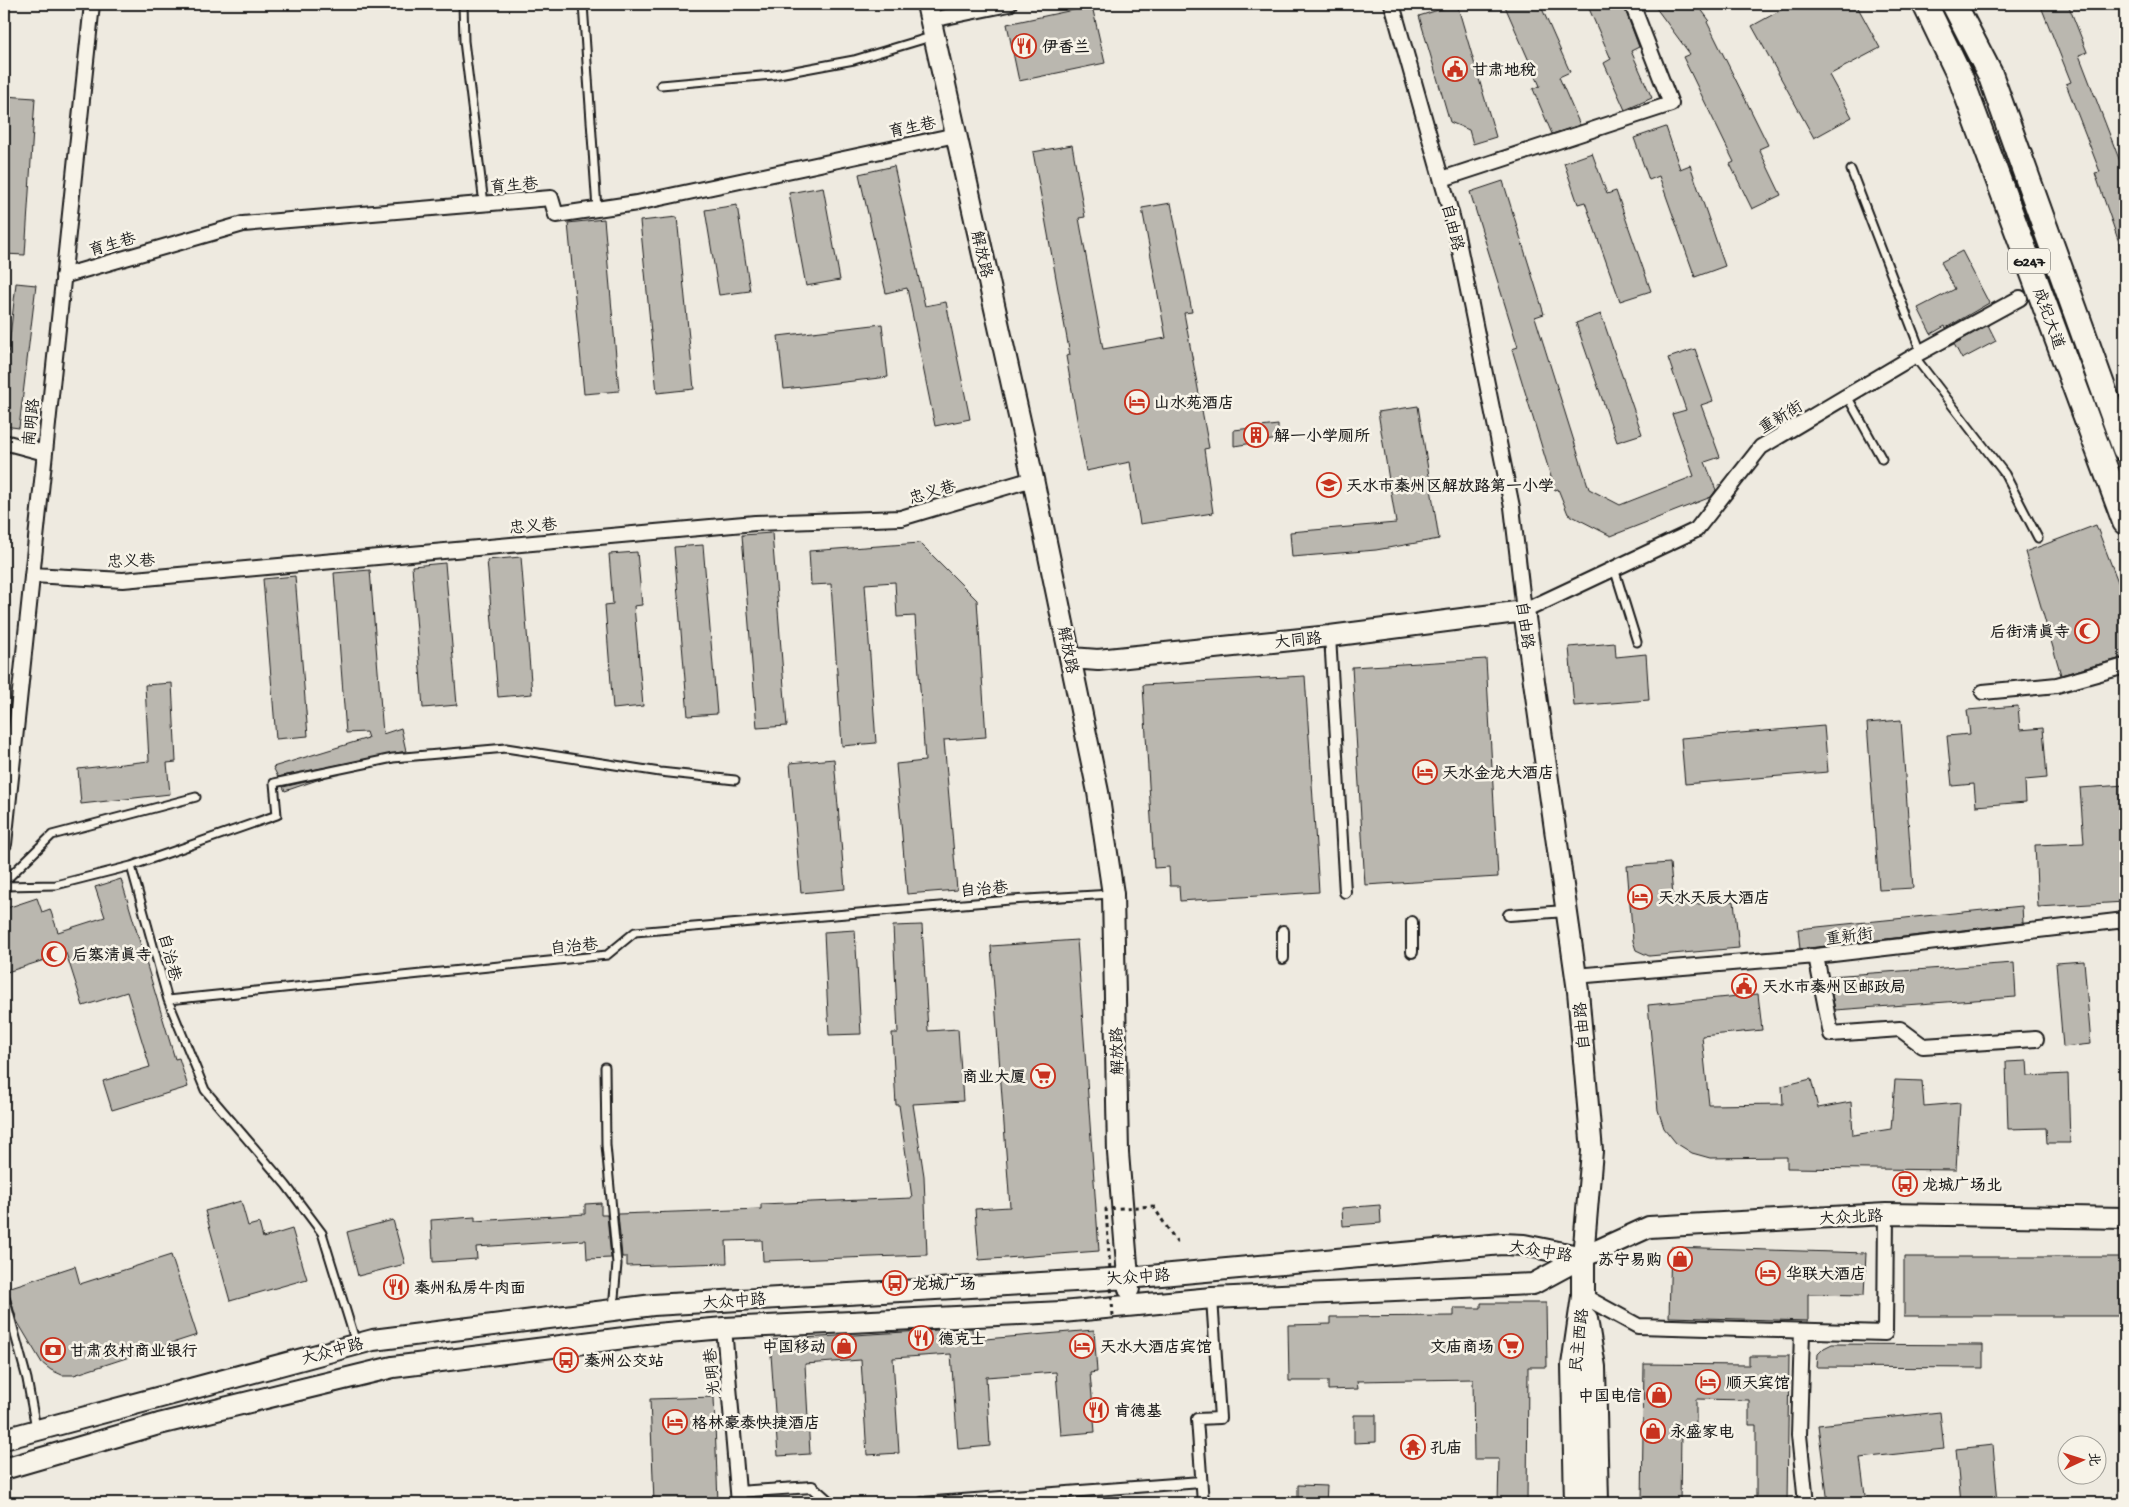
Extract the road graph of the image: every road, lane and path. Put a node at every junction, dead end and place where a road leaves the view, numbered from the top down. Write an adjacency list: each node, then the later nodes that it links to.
1 (92, 4): 17 (street, 南明路)
2 (463, 4): 15 (lane)
3 (583, 4): 16 (lane)
4 (1009, 4): 9 (street)
5 (1392, 4): 14 (street, 自由路)
6 (1632, 4): 14 (street)
7 (1925, 4): 26 (highway, 成纪大道 / G247)
8 (1954, 4): 22 (highway, 成纪大道 / G247)
9 (981, 7): 10 (street)
10 (930, 20): 11 (lane); 12 (main road, 解放路)
11 (661, 85)
12 (956, 135): 16 (street, 育生巷); 25 (main road, 解放路)
13 (1851, 170): 19 (lane)
14 (1442, 179): 30 (street, 自由路)
15 (484, 204): 16 (street, 育生巷); 17 (street, 育生巷)
16 (597, 209)
17 (63, 276): 23 (street, 南明路)
18 (2020, 298): 19 (street, 重新街)
19 (1918, 354): 20 (street, 重新街); 27 (lane)
20 (1847, 396): 24 (lane); 28 (street, 重新街)
21 (4, 442): 23 (street)
22 (2125, 449)
23 (45, 453): 29 (street, 南明路)
24 (1882, 459)
25 (1033, 479): 29 (street, 忠义巷); 33 (main road, 解放路)
26 (2125, 522)
27 (2038, 538)
28 (1614, 568): 30 (street, 重新街); 32 (lane)
29 (32, 575): 38 (street, 南明路)
30 (1524, 611): 31 (main road, 大同路); 44 (main road, 自由路)
31 (1330, 636): 33 (main road, 大同路); 42 (street)
32 (1637, 642)
33 (1071, 658): 43 (main road, 解放路)
34 (2125, 666): 35 (street)
35 (1982, 692)
36 (736, 780): 39 (lane)
37 (196, 797): 40 (lane)
38 (4, 844)
39 (131, 866): 41 (lane); 53 (lane, 自治巷)
40 (4, 882)
41 (4, 886)
42 (1345, 892)
43 (1113, 894): 53 (lane, 自治巷); 60 (main road, 解放路)
44 (1566, 911): 45 (street); 52 (main road, 自由路)
45 (1509, 915)
46 (2125, 920): 50 (street, 重新街)
47 (1412, 922): 49 (street)
48 (1283, 931): 51 (street)
49 (1412, 952)
50 (1816, 956): 52 (street, 重新街); 54 (street)
51 (1283, 958)
52 (1575, 976): 59 (main road, 自由路)
53 (168, 1000): 68 (lane)
54 (2036, 1039)
55 (605, 1067): 64 (lane)
56 (1886, 1214): 57 (main road, 大众北路); 59 (main road, 大众北路); 67 (street)
57 (2125, 1218)
58 (1178, 1244): 65 (path, bridge)
59 (1583, 1257): 60 (main road, 大众中路); 62 (main road); 63 (main road, 大众中路)
60 (1128, 1278): 64 (main road, 大众中路); 65 (main road, 解放路)
61 (4, 1294): 69 (lane)
62 (1583, 1296): 67 (street); 77 (main road, 民主西路); 78 (main road, 民主西路)
63 (1212, 1298): 65 (main road, 大众中路); 72 (street)
64 (613, 1309): 68 (main road, 大众中路)
65 (1121, 1311): 66 (main road, 大众中路)
66 (724, 1328): 71 (main road, 大众中路); 73 (street, 光明巷)
67 (1802, 1331): 79 (street)
68 (356, 1344): 69 (main road, 大众中路)
69 (36, 1430): 70 (main road, 大众中路)
70 (4, 1439)
71 (4, 1469)
72 (1201, 1482): 75 (street); 76 (street)
73 (738, 1498): 74 (street)
74 (830, 1503)
75 (922, 1503)
76 (1203, 1503)
77 (1576, 1503)
78 (1597, 1503)
79 (1806, 1503)

